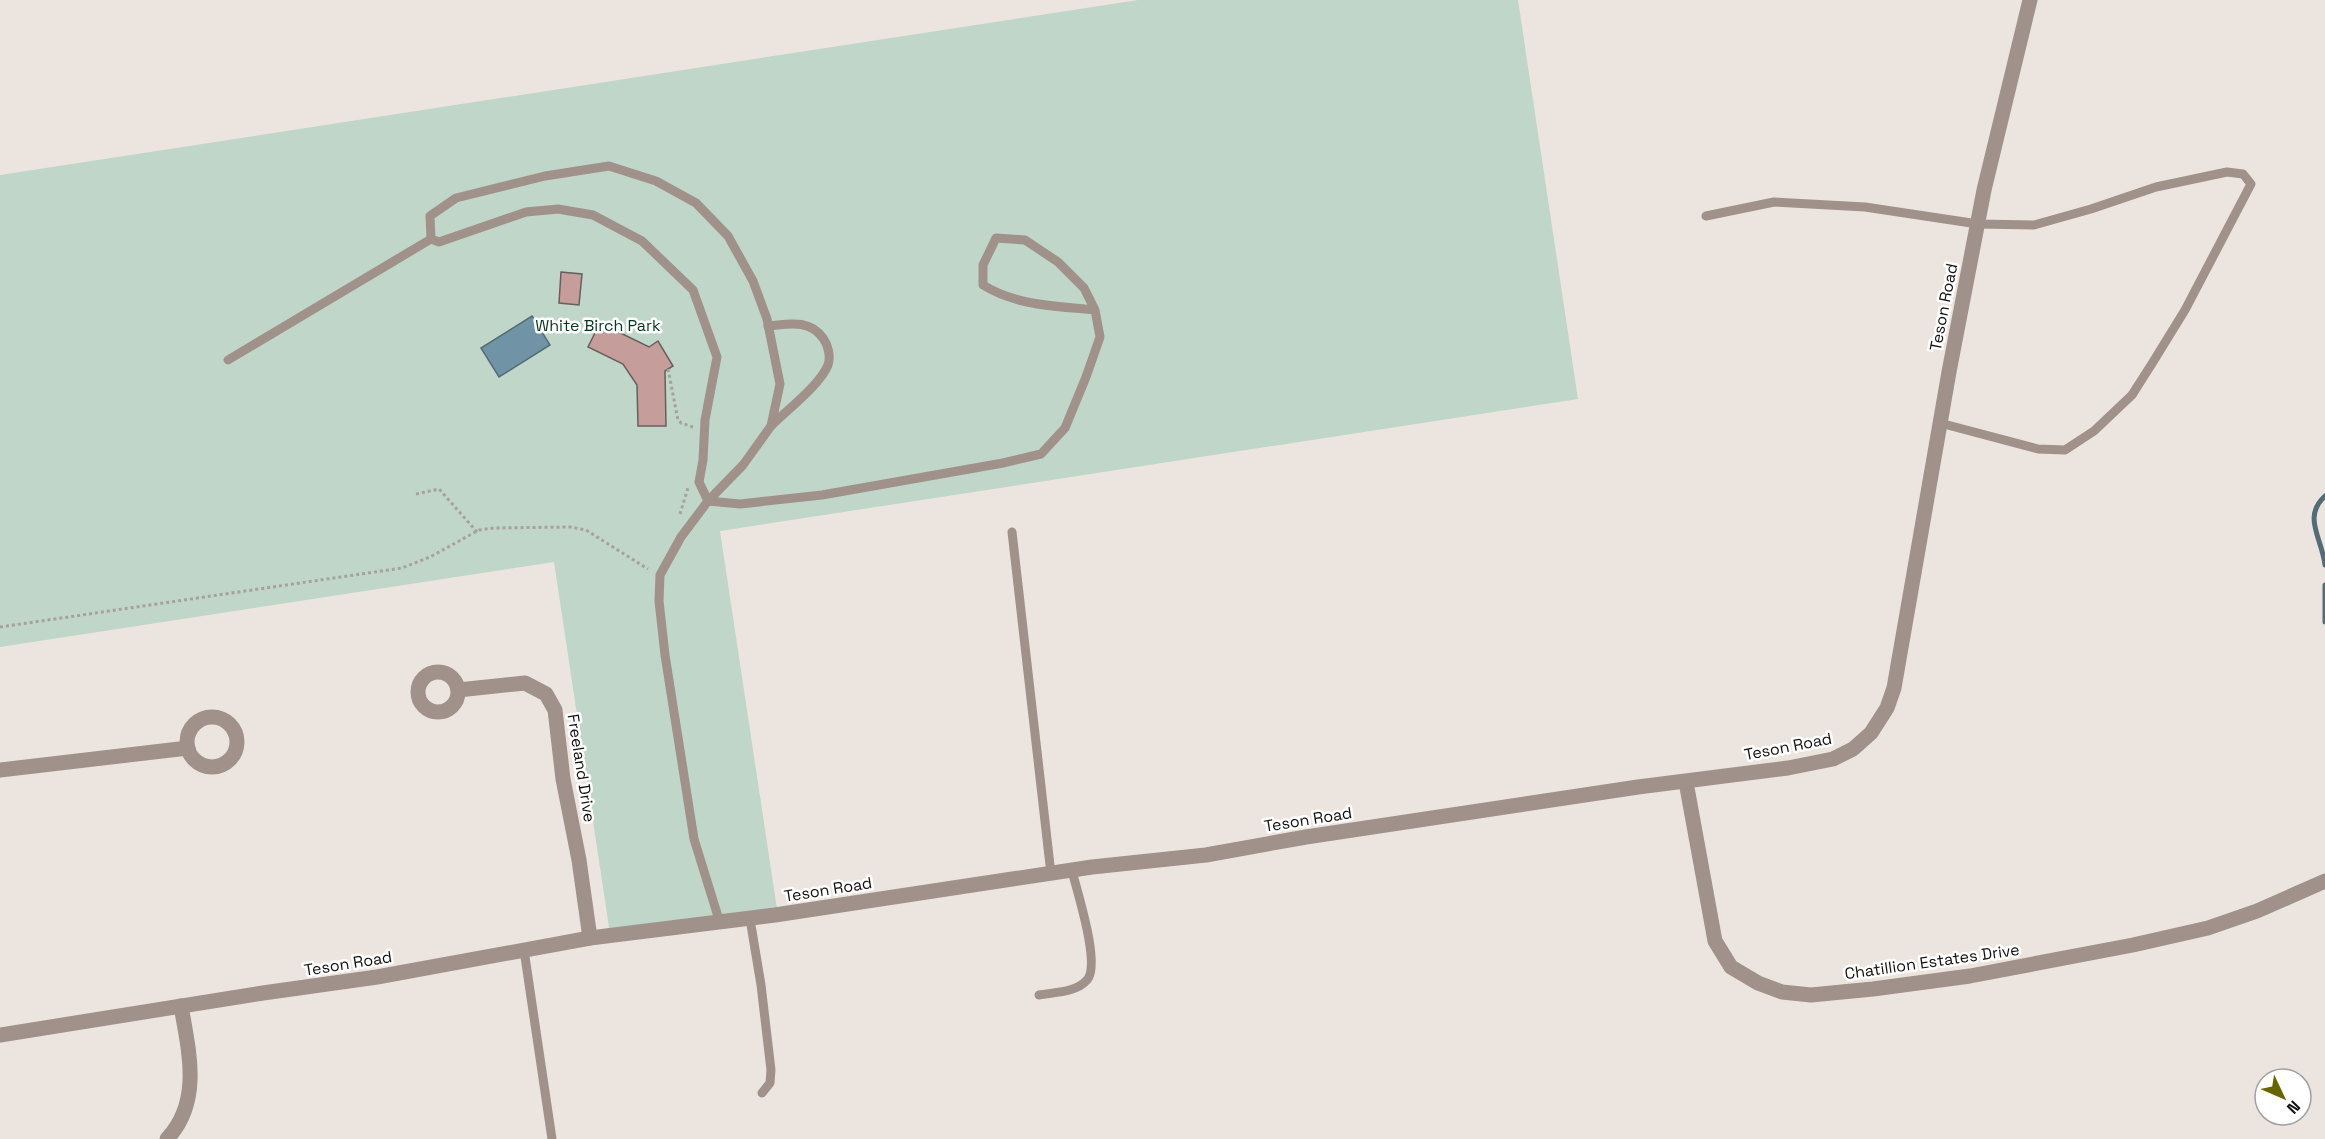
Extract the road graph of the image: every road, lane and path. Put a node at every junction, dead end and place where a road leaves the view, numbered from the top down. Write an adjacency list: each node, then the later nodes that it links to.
1 (2030, 0): 3 (street, Teson Road)
2 (1706, 216): 3 (lane)
3 (1978, 224): 9 (street, Teson Road); 9 (lane)
4 (431, 239): 6 (lane); 7 (lane); 14 (lane)
5 (1095, 310): 5 (lane); 14 (lane)
6 (768, 326): 10 (lane); 10 (lane)
7 (228, 360)
8 (668, 369): 11 (path)
9 (1940, 423): 23 (street, Teson Road)
10 (771, 426): 14 (lane)
11 (696, 431)
12 (688, 487): 15 (path)
13 (416, 494): 16 (path)
14 (708, 501): 28 (lane)
15 (677, 519)
16 (477, 531): 18 (path); 19 (path)
17 (1012, 532): 25 (lane)
18 (652, 564)
19 (0, 627)
20 (458, 690): 29 (street, Freeland Drive)
21 (188, 748): 22 (street)
22 (0, 770)
23 (1686, 782): 24 (street, Teson Road); 26 (street, Chatillion Estates Drive)
24 (1072, 871): 25 (street, Teson Road); 31 (lane)
25 (1052, 874): 27 (street, Teson Road)
26 (2325, 881)
27 (750, 919): 28 (street, Teson Road); 34 (lane)
28 (720, 923): 29 (street, Teson Road)
29 (590, 938): 30 (street, Teson Road)
30 (524, 950): 32 (street, Teson Road); 36 (lane)
31 (1039, 995)
32 (181, 1006): 33 (street, Teson Road); 35 (street)
33 (0, 1035)
34 (762, 1093)
35 (167, 1139)
36 (552, 1139)

